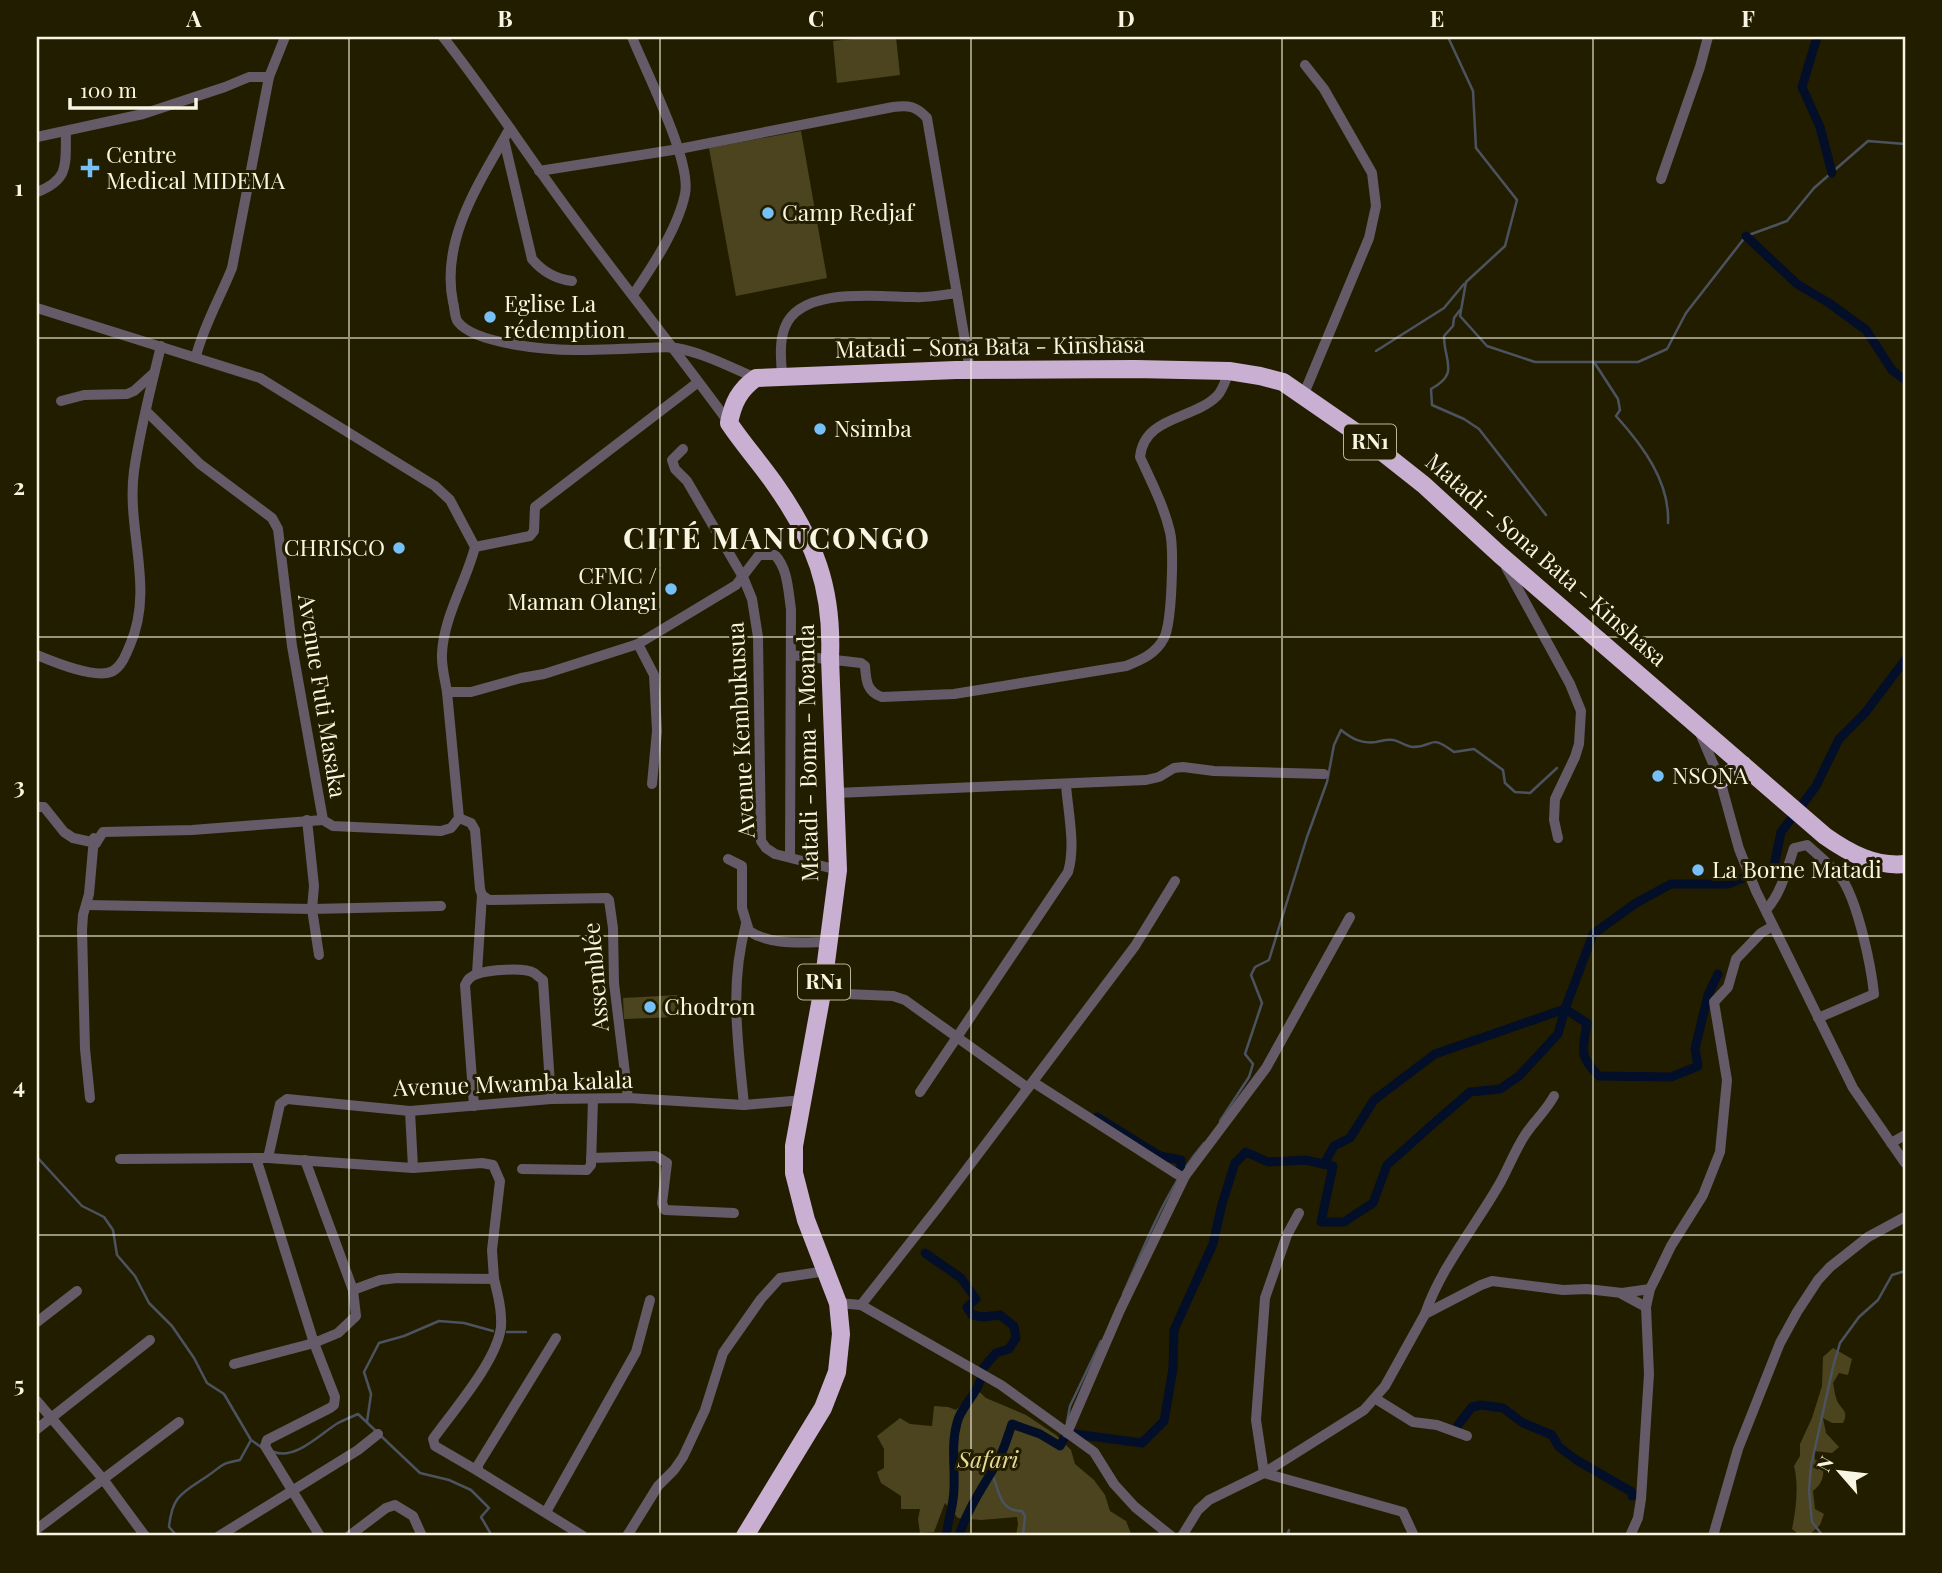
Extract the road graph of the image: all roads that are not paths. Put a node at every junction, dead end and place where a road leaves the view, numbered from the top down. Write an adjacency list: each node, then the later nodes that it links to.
1 (285, 37): 6 (street)
2 (632, 37): 11 (street)
3 (1708, 37): 13 (street)
4 (449, 38): 7 (street)
5 (1305, 65): 28 (street)
6 (269, 77): 8 (street); 21 (street)
7 (510, 128): 10 (street); 12 (street)
8 (66, 131): 9 (street); 14 (street)
9 (37, 137)
10 (504, 140): 15 (street); 20 (street)
11 (679, 149): 12 (street); 16 (street); 17 (street)
12 (540, 171): 17 (street)
13 (1661, 179)
14 (37, 192)
15 (572, 281)
16 (957, 293): 22 (street); 25 (street)
17 (633, 295): 20 (street)
18 (37, 309): 19 (street)
19 (161, 346): 21 (street); 24 (street)
20 (673, 347): 26 (street); 27 (street)
21 (196, 356): 33 (street)
22 (970, 370): 23 (highway, Matadi - Sona Bata - Kinshasa / RN1); 25 (highway, Matadi - Sona Bata - Kinshasa / RN1)
23 (1228, 371): 28 (highway, Matadi - Sona Bata - Kinshasa / RN1); 39 (street)
24 (155, 372): 29 (street); 30 (street)
25 (782, 375): 26 (highway, Matadi - Sona Bata - Kinshasa / RN1)
26 (756, 378): 31 (highway)
27 (697, 383): 31 (street); 33 (street)
28 (1303, 396): 34 (highway, Matadi - Sona Bata - Kinshasa / RN1)
29 (61, 401)
30 (146, 411): 37 (street); 51 (street, Avenue Futi Masaka)
31 (729, 424): 39 (highway, Matadi - Boma - Moanda / RN1)
32 (683, 449): 35 (street)
33 (475, 547): 40 (street)
34 (1499, 554): 41 (highway, Matadi - Sona Bata - Kinshasa / RN1); 52 (street)
35 (743, 577): 36 (street); 38 (street); 54 (street, Avenue Kembukusua)
36 (638, 644): 40 (street); 45 (street)
37 (37, 655)
38 (792, 655): 39 (street); 54 (street)
39 (830, 658): 47 (highway, Matadi - Boma - Moanda / RN1)
40 (447, 692): 49 (street)
41 (1697, 727): 42 (highway, Matadi - Sona Bata - Kinshasa / RN1); 44 (street)
42 (1744, 765): 44 (highway); 56 (highway, Matadi - Sona Bata - Kinshasa / RN1)
43 (1324, 774): 46 (street)
44 (1720, 780): 63 (street)
45 (652, 785)
46 (1066, 785): 47 (street); 72 (street)
47 (836, 793): 57 (highway, Matadi - Boma - Moanda / RN1)
48 (37, 807): 53 (street)
49 (459, 818): 51 (street, Avenue Futi Masaka); 59 (street)
50 (307, 820): 51 (street); 53 (street); 62 (street)
51 (323, 820)
52 (1558, 838)
53 (94, 843): 60 (street)
54 (790, 857): 57 (street, Avenue Kembukusua)
55 (729, 859): 65 (street)
56 (1905, 864)
57 (838, 870): 67 (highway, Matadi - Boma - Moanda / RN1)
58 (1175, 881): 73 (street)
59 (482, 895): 69 (street); 77 (street, Assemblée)
60 (86, 905): 62 (street); 76 (street)
61 (441, 906): 62 (street)
62 (312, 909): 68 (street)
63 (1766, 910): 66 (street); 71 (street)
64 (1350, 917): 94 (street)
65 (746, 924): 67 (street); 81 (street)
66 (1773, 926): 71 (street); 100 (street)
67 (830, 942): 70 (highway, Matadi - Boma - Moanda / RN1)
68 (319, 955)
69 (477, 974): 78 (street); 82 (street)
70 (822, 993): 72 (street); 80 (highway, Matadi - Boma - Moanda / RN1)
71 (1818, 1018): 85 (street)
72 (956, 1037): 73 (street); 74 (street)
73 (1030, 1085): 94 (street); 106 (street)
74 (920, 1093)
75 (1554, 1096): 108 (street)
76 (90, 1098)
77 (628, 1098): 79 (street, Avenue Mwamba kalala); 81 (street, Avenue Mwamba kalala)
78 (551, 1099): 79 (street, Avenue Mwamba kalala); 82 (street, Avenue Mwamba kalala)
79 (593, 1099): 88 (street)
80 (804, 1100): 81 (street, Avenue Mwamba kalala); 98 (highway, Matadi - Boma - Moanda / RN1)
81 (744, 1105)
82 (474, 1106): 83 (street, Avenue Mwamba kalala)
83 (410, 1111): 87 (street, Avenue Mwamba kalala); 92 (street)
84 (1905, 1135): 85 (street)
85 (1892, 1143): 91 (street)
86 (256, 1158): 87 (street); 89 (street); 112 (street)
87 (268, 1158): 90 (street)
88 (592, 1158): 93 (street); 95 (street)
89 (120, 1159)
90 (305, 1160): 92 (street); 101 (street)
91 (1905, 1163)
92 (413, 1168): 99 (street)
93 (522, 1169)
94 (1185, 1176): 119 (street)
95 (734, 1213)
96 (1299, 1213): 123 (street)
97 (1905, 1217): 140 (street)
98 (826, 1271): 105 (highway, Matadi - Boma - Moanda / RN1); 134 (street)
99 (494, 1279): 101 (street); 122 (street)
100 (1650, 1289): 103 (street); 107 (street)
101 (353, 1290): 112 (street)
102 (77, 1292): 109 (street)
103 (1622, 1293): 107 (street); 108 (street)
104 (650, 1300): 126 (street)
105 (838, 1303): 106 (street); 135 (highway, Matadi - Boma - Moanda / RN1)
106 (861, 1305): 119 (street)
107 (1646, 1307): 139 (street)
108 (1425, 1314): 114 (street)
109 (37, 1322)
110 (556, 1338): 122 (street)
111 (150, 1340): 116 (street)
112 (314, 1343): 113 (street); 125 (street)
113 (234, 1364)
114 (1376, 1399): 121 (street); 123 (street)
115 (37, 1401): 116 (street)
116 (50, 1419): 118 (street); 124 (street)
117 (179, 1422): 124 (street)
118 (37, 1429)
119 (1067, 1433): 136 (street)
120 (379, 1434): 125 (street)
121 (1468, 1436)
122 (478, 1471): 126 (street)
123 (1264, 1473): 137 (street); 138 (street)
124 (103, 1479): 127 (street); 129 (street)
125 (292, 1489): 130 (street); 131 (street)
126 (546, 1512): 128 (street)
127 (37, 1529)
128 (579, 1535)
129 (145, 1536)
130 (219, 1536)
131 (320, 1536)
132 (349, 1536): 133 (street)
133 (422, 1536)
134 (627, 1536)
135 (745, 1536)
136 (1171, 1536)
137 (1182, 1536)
138 (1414, 1536)
139 (1630, 1536)
140 (1713, 1536)

